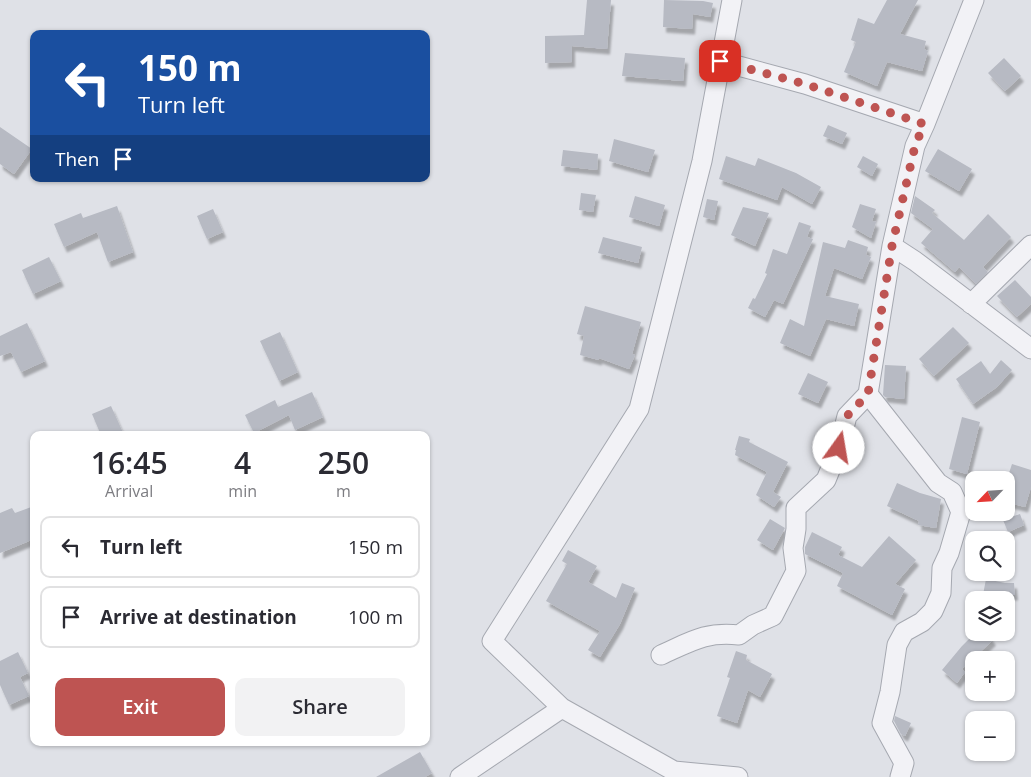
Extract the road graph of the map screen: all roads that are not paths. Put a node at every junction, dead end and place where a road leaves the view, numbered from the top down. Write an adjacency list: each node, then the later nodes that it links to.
1 (732, 0): 3 (street)
2 (974, 0): 4 (street)
3 (720, 61): 4 (street); 11 (street)
4 (924, 124): 6 (street)
5 (1031, 245): 7 (street)
6 (892, 246): 7 (street); 9 (street)
7 (971, 304): 8 (street)
8 (1031, 350)
9 (868, 394): 10 (street); 14 (street)
10 (661, 655)
11 (562, 708): 12 (street); 13 (street)
12 (460, 777)
13 (738, 777)
14 (900, 777)

